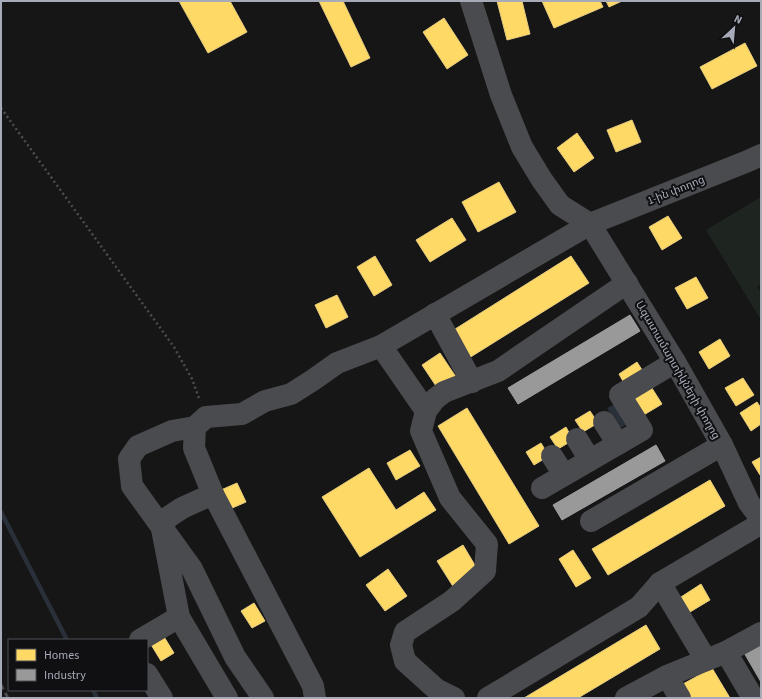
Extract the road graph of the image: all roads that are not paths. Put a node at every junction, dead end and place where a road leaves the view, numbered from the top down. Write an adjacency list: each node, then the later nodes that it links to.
1 (471, 1): 3 (street)
2 (761, 155): 3 (street, 1-ին փողոց)
3 (590, 224): 4 (street, Ազատամարտիկների փողոց); 5 (street, 1-ին փողոց)
4 (627, 284): 7 (street, Ազատամարտիկների փողոց); 8 (street)
5 (436, 314): 6 (street, 1-ին փողոց); 8 (street)
6 (381, 346): 9 (street); 10 (street, 1-ին փողոց)
7 (675, 362): 13 (street); 14 (street, Ազատամարտիկների փողոց)
8 (472, 382): 9 (street)
9 (426, 411): 35 (street)
10 (200, 422): 19 (street); 22 (street, 1-ին փողոց)
11 (604, 422): 13 (street)
12 (577, 439): 16 (street)
13 (618, 444): 16 (street)
14 (722, 445): 20 (street, Ազատամարտիկների փողոց); 21 (street)
15 (552, 456): 17 (street)
16 (590, 460): 17 (street)
17 (564, 475): 18 (street)
18 (542, 488)
19 (213, 494): 22 (street); 34 (street)
20 (761, 519): 23 (street)
21 (591, 521)
22 (162, 529): 24 (street); 33 (street, 1-ին փողոց)
23 (660, 583): 28 (street); 36 (street)
24 (179, 618): 26 (street); 32 (street)
25 (761, 633): 27 (street)
26 (142, 639)
27 (726, 652): 28 (street); 39 (street)
28 (706, 660): 30 (street)
29 (148, 676): 31 (street)
30 (667, 676): 37 (street); 38 (street)
31 (162, 698)
32 (227, 698)
33 (264, 698)
34 (315, 698)
35 (454, 698)
36 (488, 698)
37 (626, 698)
38 (680, 698)
39 (753, 698)

